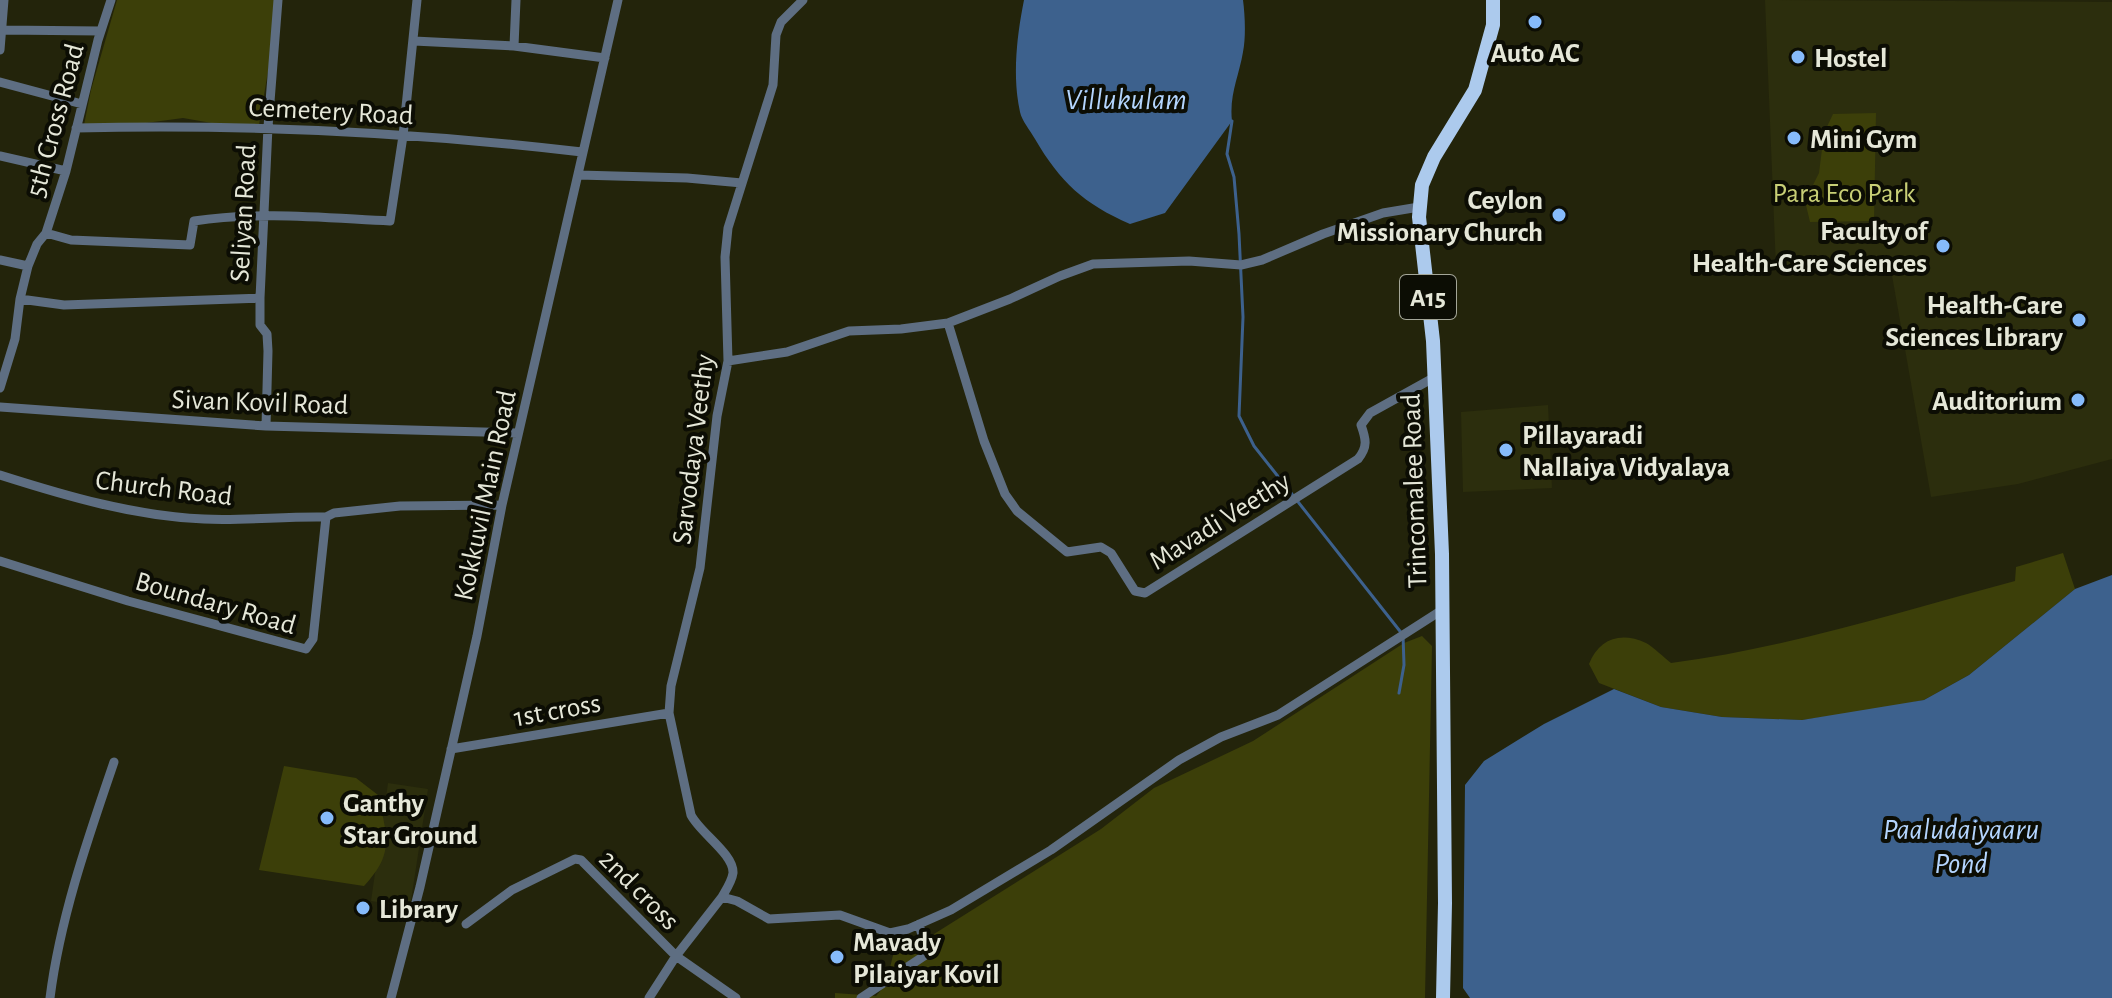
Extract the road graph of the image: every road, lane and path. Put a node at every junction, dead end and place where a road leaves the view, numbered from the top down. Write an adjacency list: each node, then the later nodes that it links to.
1 (4, 0): 9 (street)
2 (111, 0): 10 (street, 5th Cross Road)
3 (278, 0): 17 (street, Seliyan Road)
4 (417, 0): 11 (street)
5 (516, 0): 12 (street)
6 (618, 0): 14 (street, Kokkuvil Main Road)
7 (803, 0): 24 (street, Sarvodaya Veethy)
8 (1493, 0): 25 (highway, Trincomalee Road / A15)
9 (3, 30): 10 (street); 13 (street)
10 (100, 31): 16 (street, 5th Cross Road)
11 (414, 41): 12 (street); 19 (street)
12 (514, 46): 14 (street)
13 (0, 50)
14 (605, 58): 20 (street, Kokkuvil Main Road)
15 (0, 82): 16 (street)
16 (82, 104): 18 (street, 5th Cross Road)
17 (268, 127): 18 (street, Cemetery Road); 19 (street, Cemetery Road); 26 (street, Seliyan Road)
18 (76, 128): 22 (street, 5th Cross Road)
19 (403, 136): 20 (street, Cemetery Road); 26 (street)
20 (582, 152): 23 (street, Kokkuvil Main Road)
21 (0, 156): 22 (street)
22 (66, 171): 27 (street, 5th Cross Road)
23 (579, 175): 24 (street); 38 (street, Kokkuvil Main Road)
24 (742, 183): 33 (street, Sarvodaya Veethy)
25 (1419, 207): 32 (street); 34 (highway, Trincomalee Road / A15)
26 (263, 217): 27 (street); 30 (street, Seliyan Road)
27 (46, 233): 29 (street, 5th Cross Road)
28 (0, 260): 29 (street)
29 (28, 266): 31 (street, 5th Cross Road)
30 (260, 298): 31 (street); 37 (street, Seliyan Road)
31 (20, 299): 35 (street, 5th Cross Road)
32 (948, 323): 33 (street); 34 (street, Mavadi Veethy)
33 (728, 361): 44 (street, Sarvodaya Veethy)
34 (1435, 377): 43 (highway, Trincomalee Road / A15)
35 (0, 388)
36 (0, 407): 37 (street, Sivan Kovil Road)
37 (266, 426): 38 (street, Sivan Kovil Road)
38 (518, 433): 40 (street, Kokkuvil Main Road)
39 (0, 475): 41 (street, Church Road)
40 (502, 505): 41 (street); 45 (street, Kokkuvil Main Road)
41 (326, 517): 42 (street, Boundary Road)
42 (0, 561)
43 (1442, 610): 49 (street); 56 (highway, Trincomalee Road / A15)
44 (669, 713): 45 (street, 1st cross); 47 (street, Sarvodaya Veethy)
45 (451, 749): 52 (street, Kokkuvil Main Road)
46 (114, 762): 51 (street)
47 (722, 897): 49 (street); 50 (street, Sarvodaya Veethy)
48 (466, 924): 50 (street, 2nd cross)
49 (919, 924): 55 (street)
50 (676, 956): 53 (street, Sarvodaya Veethy); 54 (street, 2nd cross)
51 (50, 998)
52 (391, 998)
53 (649, 998)
54 (736, 998)
55 (861, 998)
56 (1443, 998)

